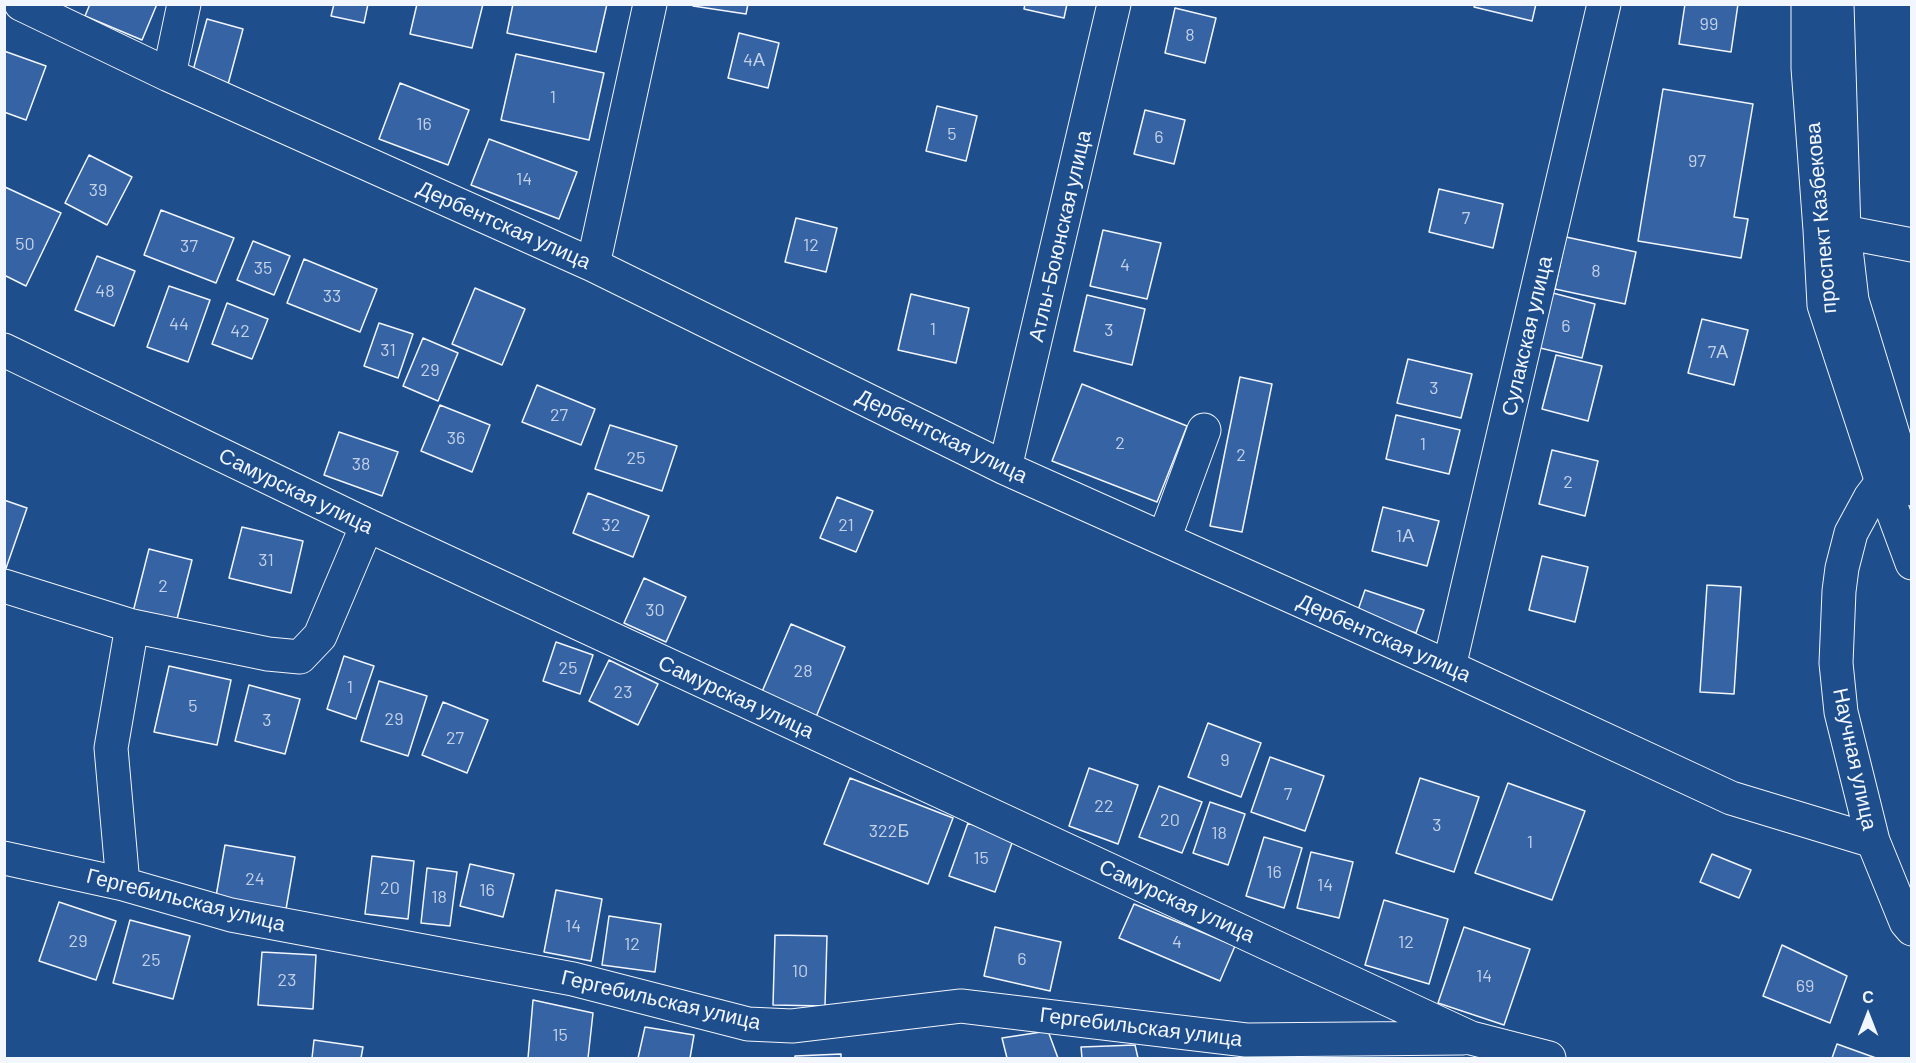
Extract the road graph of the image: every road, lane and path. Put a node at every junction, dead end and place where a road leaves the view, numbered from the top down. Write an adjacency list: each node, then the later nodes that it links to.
1 (21, 4): 8 (main road, Дербентская улица)
2 (184, 4): 8 (main road)
3 (650, 4): 11 (main road)
4 (1114, 4): 14 (main road, Атлы-Боюнская улица)
5 (1604, 4): 21 (main road, Сулакская улица)
6 (1808, 4): 15 (main road, проспект Казбекова)
7 (1837, 4): 9 (main road, проспект Казбекова)
8 (169, 75): 11 (main road, Дербентская улица)
9 (1844, 232): 10 (main road); 15 (main road, проспект Казбекова)
10 (1911, 245)
11 (593, 265): 14 (main road, Дербентская улица)
12 (4, 351): 16 (main road, Самурская улица)
13 (1204, 430): 17 (main road)
14 (1005, 468): 17 (main road, Дербентская улица)
15 (1902, 479): 18 (main road, проспект Казбекова); 22 (main road, Научная улица)
16 (367, 525): 20 (main road); 26 (main road, Самурская улица)
17 (1164, 539): 21 (main road, Дербентская улица)
18 (1911, 563)
19 (4, 586): 20 (main road)
20 (132, 626): 24 (main road)
21 (1449, 667): 22 (main road, Дербентская улица)
22 (1873, 841): 25 (main road, Научная улица)
23 (4, 858): 24 (main road, Гергебильская улица)
24 (123, 884): 26 (main road, Гергебильская улица)
25 (1911, 929)
26 (1471, 1038): 27 (main road)
27 (1549, 1059)

